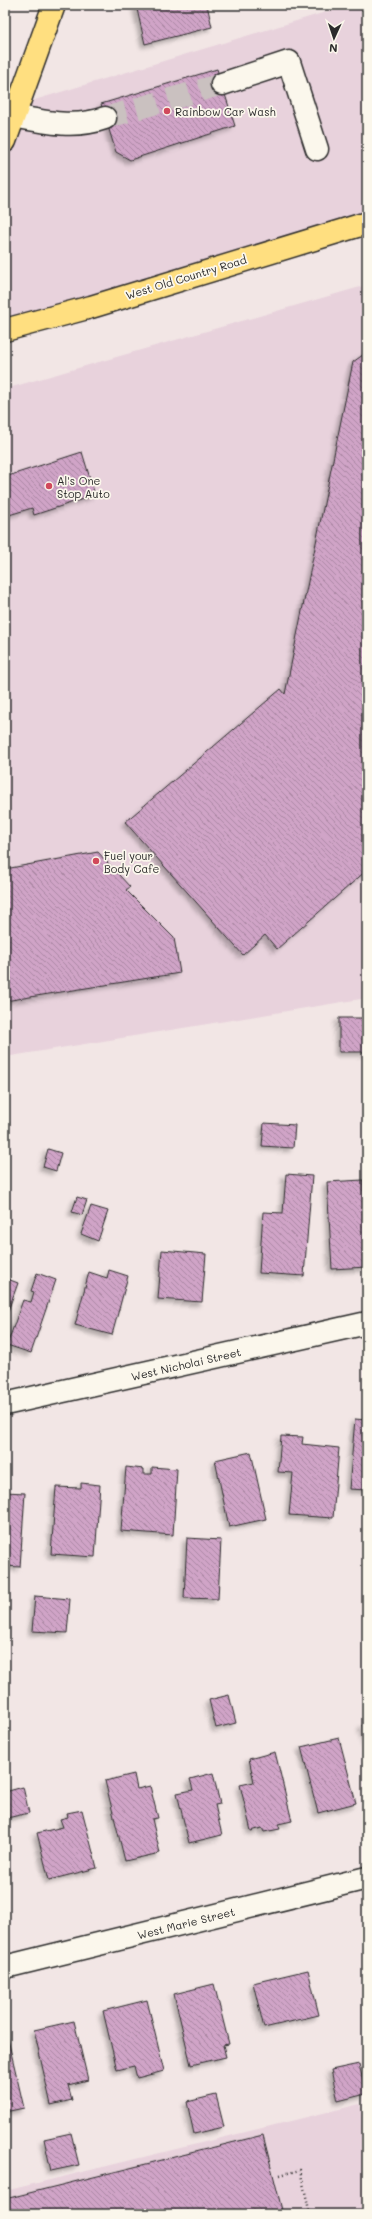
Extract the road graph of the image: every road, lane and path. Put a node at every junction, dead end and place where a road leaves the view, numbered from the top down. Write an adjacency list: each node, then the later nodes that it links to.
1 (54, 5): 3 (main road)
2 (222, 84): 6 (street)
3 (14, 116): 4 (street); 5 (main road)
4 (105, 118)
5 (5, 141)
6 (317, 149)
7 (367, 223): 8 (main road, West Old Country Road)
8 (5, 330)
9 (367, 1323): 10 (street, West Nicholai Street)
10 (5, 1404)
11 (367, 1878): 12 (street, West Marie Street)
12 (5, 1967)
13 (280, 2175): 14 (path)
14 (310, 2214)

